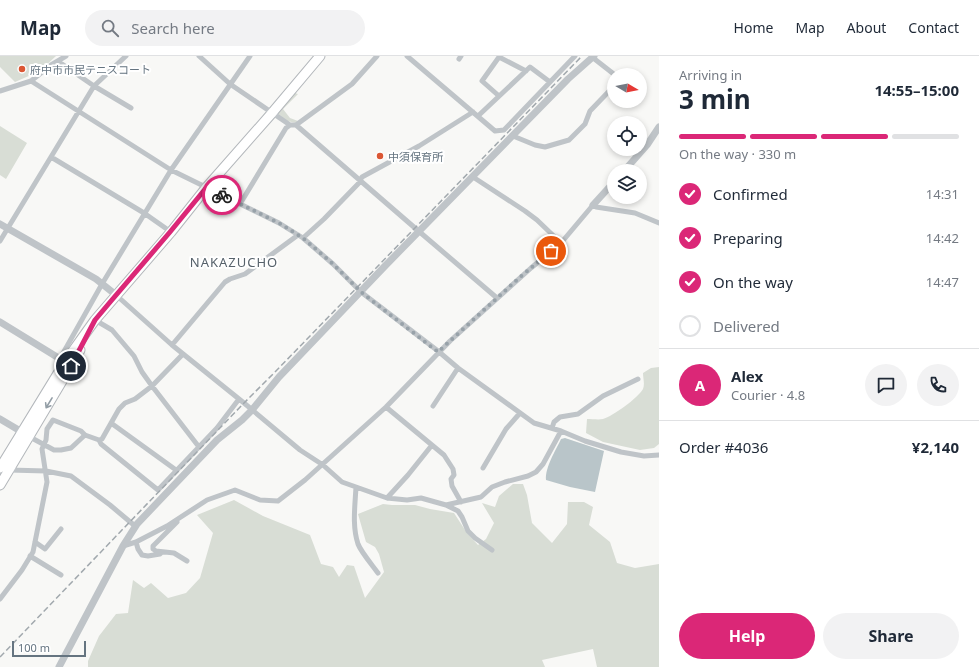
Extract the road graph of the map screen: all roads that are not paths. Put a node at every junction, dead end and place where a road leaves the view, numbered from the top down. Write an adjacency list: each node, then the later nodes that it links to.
1 (66, 56): 10 (street)
2 (126, 56): 16 (street)
3 (199, 56): 15 (street)
4 (250, 56): 15 (street)
5 (320, 56): 23 (highway)
6 (378, 56): 25 (street)
7 (408, 56): 22 (street)
8 (575, 56): 14 (street)
9 (593, 57): 11 (street); 27 (street)
10 (51, 65): 13 (street); 16 (street)
11 (607, 68)
12 (526, 71): 14 (street); 19 (street); 19 (street)
13 (31, 81): 17 (street); 21 (street)
14 (550, 82): 24 (street)
15 (230, 84): 23 (street); 30 (street)
16 (94, 86): 20 (street); 21 (street)
17 (0, 91)
18 (607, 93): 27 (street)
19 (499, 96): 24 (street)
20 (131, 108)
21 (79, 111): 28 (street); 30 (street)
22 (473, 112): 24 (street); 32 (street)
23 (272, 113): 25 (street); 33 (highway)
24 (478, 116)
25 (293, 125): 32 (street); 35 (street)
26 (659, 127): 29 (street)
27 (513, 136): 31 (street)
28 (51, 157): 37 (street); 40 (street)
29 (630, 164)
30 (171, 170): 33 (street); 37 (street)
31 (473, 177): 42 (street); 45 (street)
32 (360, 180): 42 (street); 43 (street)
33 (206, 188): 35 (street); 41 (highway)
34 (607, 190): 36 (street)
35 (240, 204): 43 (street)
36 (593, 205): 39 (street); 45 (street)
37 (144, 213): 41 (street); 46 (street)
38 (0, 224): 40 (street)
39 (659, 224)
40 (8, 228): 44 (street); 46 (street)
41 (170, 232): 48 (highway)
42 (419, 232): 47 (street); 49 (street)
43 (300, 236): 47 (street); 52 (street)
44 (0, 241)
45 (561, 243): 49 (street)
46 (102, 284): 48 (street); 55 (street)
47 (361, 292): 53 (street); 62 (street)
48 (116, 295): 50 (highway); 52 (street)
49 (497, 298): 53 (street)
50 (95, 320): 55 (highway); 58 (street)
51 (0, 322): 55 (street)
52 (172, 345): 54 (street)
53 (438, 352): 56 (street); 61 (street)
54 (183, 354): 58 (street); 59 (street)
55 (68, 364): 68 (highway)
56 (458, 368): 60 (street); 63 (street)
57 (638, 379): 66 (street)
58 (152, 386): 65 (street); 73 (street)
59 (240, 399): 62 (street); 73 (street)
60 (433, 406)
61 (386, 407): 72 (street); 75 (street)
62 (252, 410): 75 (street); 86 (street)
63 (520, 413): 66 (street); 76 (street)
64 (0, 419): 68 (street)
65 (111, 423): 70 (street); 78 (street)
66 (552, 428): 67 (street)
67 (561, 431): 74 (street); 83 (street)
68 (25, 435): 71 (street); 77 (highway)
69 (85, 435): 70 (street); 71 (street); 71 (street)
70 (99, 440): 78 (street)
71 (44, 444): 79 (street)
72 (432, 445): 82 (street); 83 (street)
73 (199, 447): 78 (street)
74 (659, 455)
75 (323, 465): 81 (street); 85 (street)
76 (483, 468)
77 (5, 469): 79 (street); 80 (highway)
78 (176, 470)
79 (46, 471): 86 (street); 88 (street)
80 (0, 485)
81 (356, 487): 82 (street); 95 (street)
82 (387, 498): 84 (street)
83 (461, 502): 84 (street)
84 (446, 505): 91 (street)
85 (179, 518): 89 (street); 92 (street)
86 (136, 526): 90 (street)
87 (61, 530): 88 (street)
88 (35, 542): 93 (street)
89 (136, 542): 90 (street); 92 (street)
90 (123, 546): 98 (street)
91 (492, 550)
92 (162, 552): 94 (street)
93 (30, 556): 96 (street); 97 (street)
94 (187, 561)
95 (378, 573)
96 (61, 575)
97 (0, 599)
98 (59, 667)

